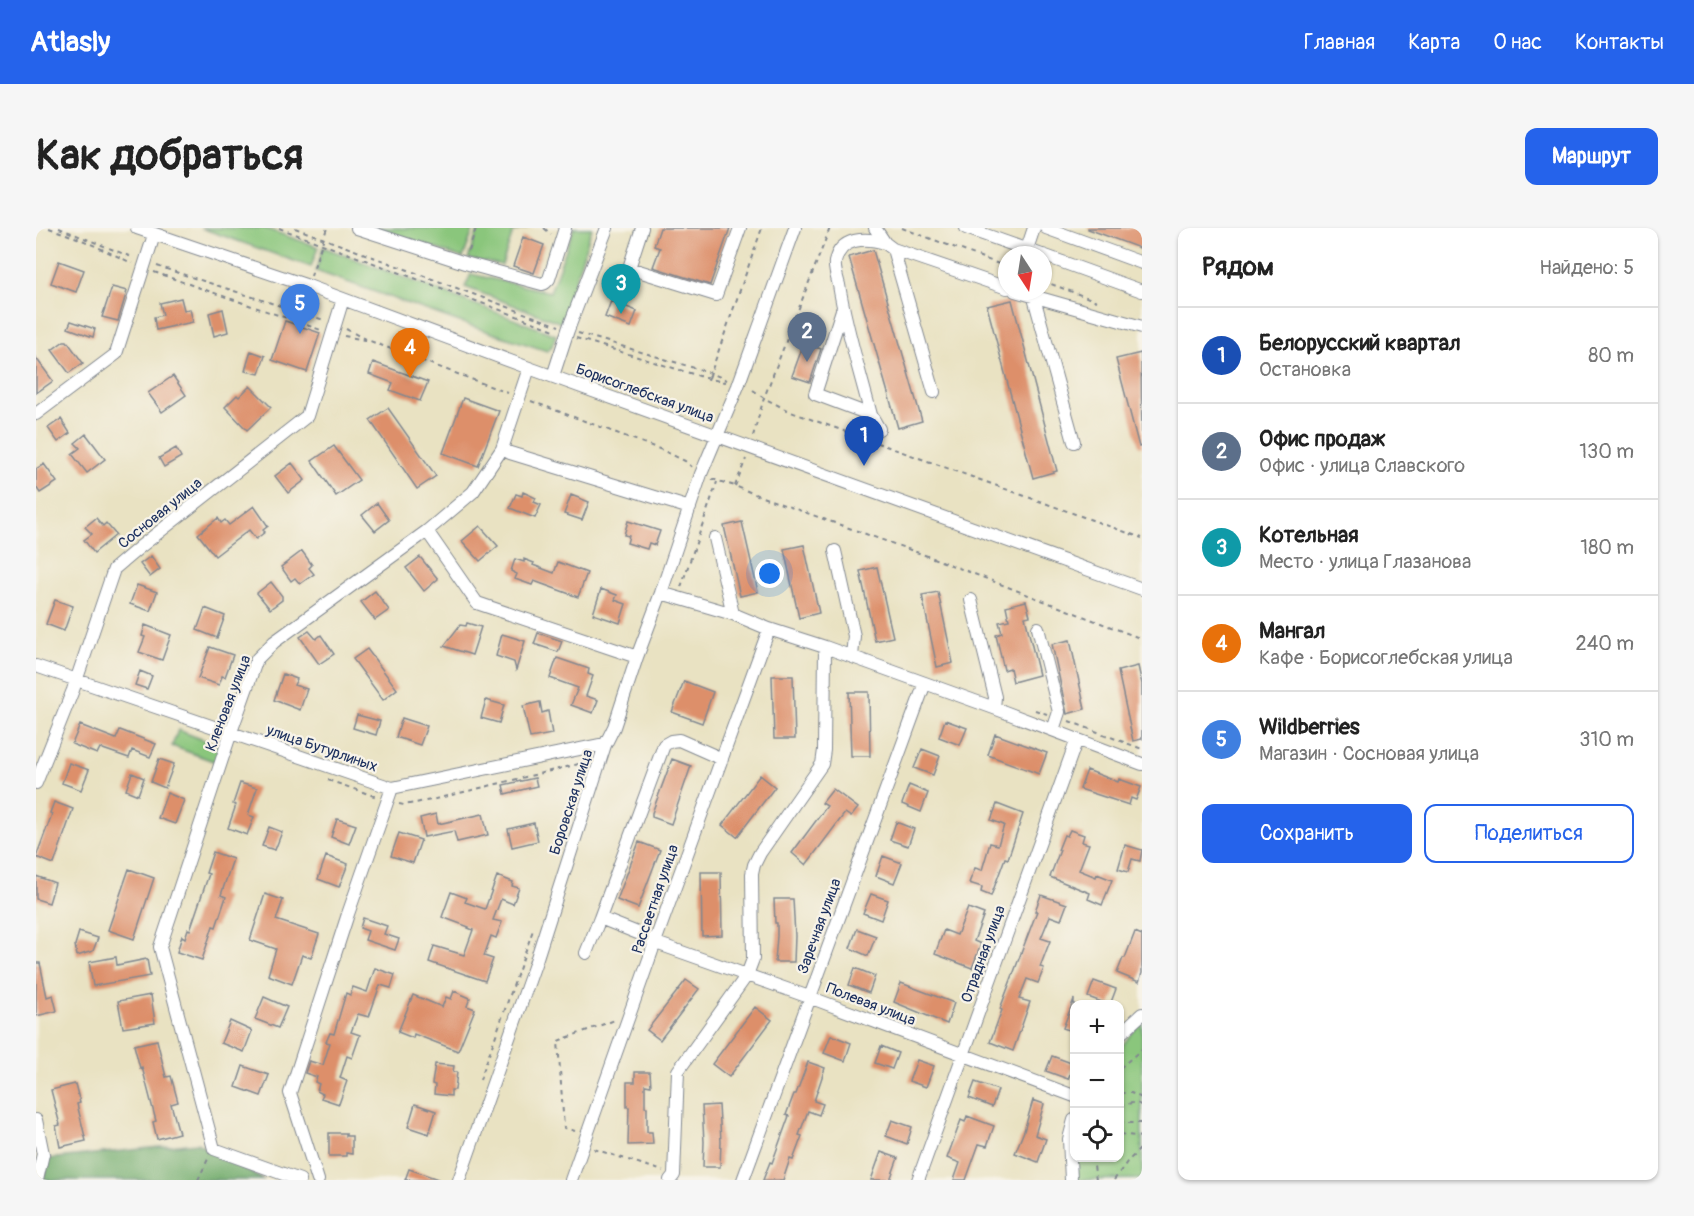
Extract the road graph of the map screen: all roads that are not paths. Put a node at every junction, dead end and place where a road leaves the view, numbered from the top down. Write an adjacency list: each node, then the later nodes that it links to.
1 (137, 228): 12 (street, Борисоглебская улица)
2 (357, 228): 3 (street)
3 (565, 228)
4 (607, 228): 26 (street)
5 (642, 228): 6 (street)
6 (740, 228)
7 (795, 228): 31 (street, Боровская улица)
8 (875, 228): 13 (street)
9 (966, 228): 14 (street)
10 (1034, 228): 15 (street)
11 (1046, 228): 17 (street)
12 (154, 235): 20 (street, Борисоглебская улица); 28 (street)
13 (889, 246): 18 (street); 23 (street); 27 (street)
14 (1018, 246)
15 (1028, 246)
16 (1052, 258): 19 (street)
17 (1142, 263)
18 (998, 285)
19 (1142, 291)
20 (343, 299): 25 (street, Борисоглебская улица); 48 (street, Сосновая улица)
21 (1035, 300): 32 (street)
22 (1041, 300): 24 (street)
23 (843, 309): 29 (street); 29 (street)
24 (1142, 327)
25 (529, 368): 26 (street, Борисоглебская улица); 33 (street, Кленовая улица)
26 (553, 376): 31 (street, Борисоглебская улица)
27 (934, 392)
28 (36, 414)
29 (871, 415): 30 (street)
30 (879, 429)
31 (718, 435): 34 (street, Боровская улица); 38 (street, Борисоглебская улица)
32 (1074, 442)
33 (502, 449): 34 (street); 35 (street, Кленовая улица)
34 (690, 508): 39 (street, Боровская улица)
35 (427, 531): 46 (street); 52 (street, Кленовая улица)
36 (715, 537): 41 (street)
37 (835, 551): 45 (street)
38 (1142, 589)
39 (661, 593): 41 (street); 46 (street, Боровская улица)
40 (971, 600): 50 (street)
41 (733, 614): 43 (street)
42 (1038, 628): 51 (street)
43 (769, 629): 44 (street); 55 (street, Рассветная улица)
44 (825, 647): 45 (street); 62 (street)
45 (852, 656): 49 (street)
46 (637, 657): 54 (street, Боровская улица)
47 (36, 666): 48 (street, улица Бутурлиных)
48 (76, 679): 52 (street, улица Бутурлиных); 57 (street, Сосновая улица)
49 (925, 683): 50 (street); 63 (street, Заречная улица)
50 (994, 708): 51 (street)
51 (1053, 730): 53 (street)
52 (231, 732): 58 (street, улица Бутурлиных); 71 (street, Кленовая улица)
53 (1077, 739): 56 (street); 66 (street, Отрадная улица)
54 (605, 745): 58 (street, улица Бутурлиных); 73 (street, Боровская улица)
55 (722, 759): 59 (street); 60 (street, Рассветная улица)
56 (1142, 764)
57 (36, 783)
58 (392, 788): 72 (street)
59 (600, 918): 60 (street, Полевая улица); 61 (street)
60 (656, 943): 62 (street, Полевая улица); 74 (street, Рассветная улица)
61 (586, 953)
62 (747, 975): 63 (street, Полевая улица); 75 (street)
63 (809, 997): 66 (street, Полевая улица); 76 (street, Заречная улица)
64 (1142, 1014): 65 (street)
65 (1124, 1030)
66 (962, 1055): 67 (street, Полевая улица); 77 (street, Отрадная улица)
67 (1070, 1095)
68 (36, 1120): 70 (street)
69 (1071, 1162): 78 (street)
70 (37, 1180)
71 (300, 1180)
72 (318, 1180)
73 (459, 1180)
74 (571, 1180)
75 (670, 1180)
76 (743, 1180)
77 (918, 1180)
78 (1071, 1180)

